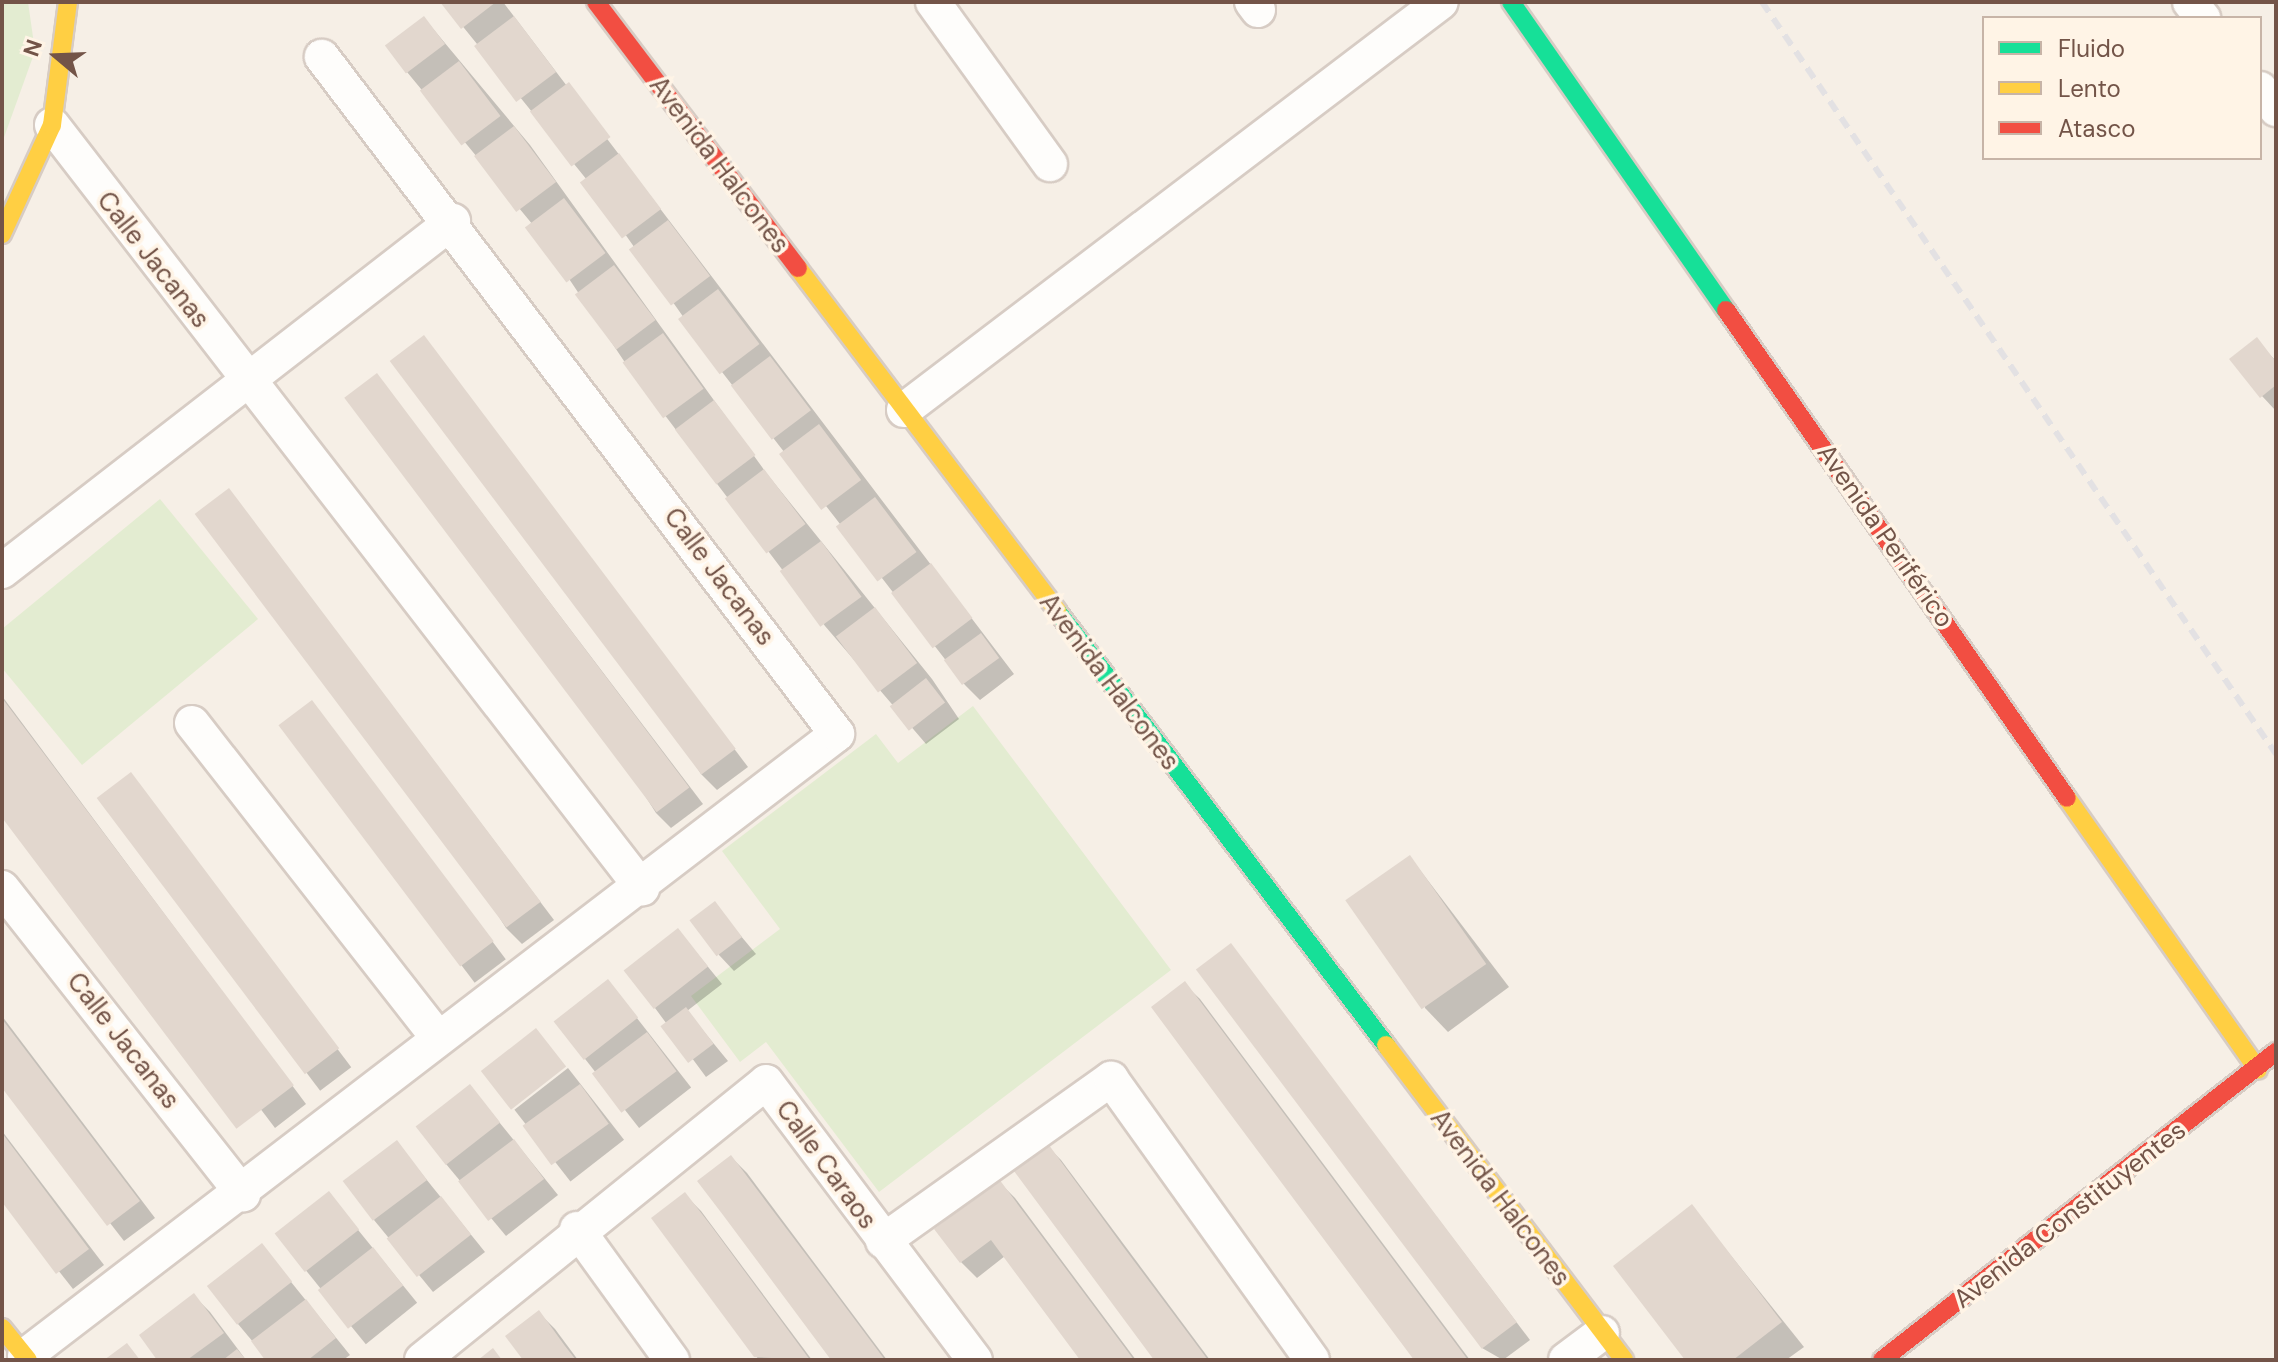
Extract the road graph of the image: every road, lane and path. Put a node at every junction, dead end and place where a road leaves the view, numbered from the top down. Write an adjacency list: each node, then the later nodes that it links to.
1 (68, 2): 9 (main road)
2 (596, 2): 14 (main road, Avenida Halcones)
3 (933, 2): 10 (street)
4 (1441, 2): 14 (street)
5 (1511, 2): 21 (main road, Avenida Periférico)
6 (322, 57): 11 (street, Calle Jacanas)
7 (2262, 92): 8 (street)
8 (2276, 109)
9 (52, 125): 12 (main road); 13 (street, Calle Jacanas)
10 (1050, 164)
11 (453, 221): 13 (street); 18 (street, Calle Jacanas)
12 (2, 234)
13 (248, 380): 15 (street); 18 (street, Calle Jacanas)
14 (904, 410): 26 (main road, Avenida Halcones)
15 (2, 571)
16 (192, 723): 19 (street)
17 (2, 888): 22 (street, Calle Jacanas)
18 (642, 888): 19 (street, Calle Jacanas)
19 (437, 1037): 22 (street, Calle Jacanas)
20 (2276, 1052): 21 (main road, Avenida Constituyentes)
21 (2258, 1070): 34 (main road, Avenida Constituyentes)
22 (243, 1194): 27 (street, Calle Jacanas)
23 (577, 1229): 24 (street, Calle Caraos); 28 (street, Calle Caraos); 29 (street)
24 (883, 1241): 30 (street, Calle Caraos); 31 (street)
25 (2, 1328): 27 (main road)
26 (1602, 1333): 32 (street); 33 (main road, Avenida Halcones)
27 (26, 1358)
28 (422, 1360)
29 (672, 1360)
30 (975, 1360)
31 (1312, 1360)
32 (1566, 1360)
33 (1624, 1360)
34 (1882, 1360)

